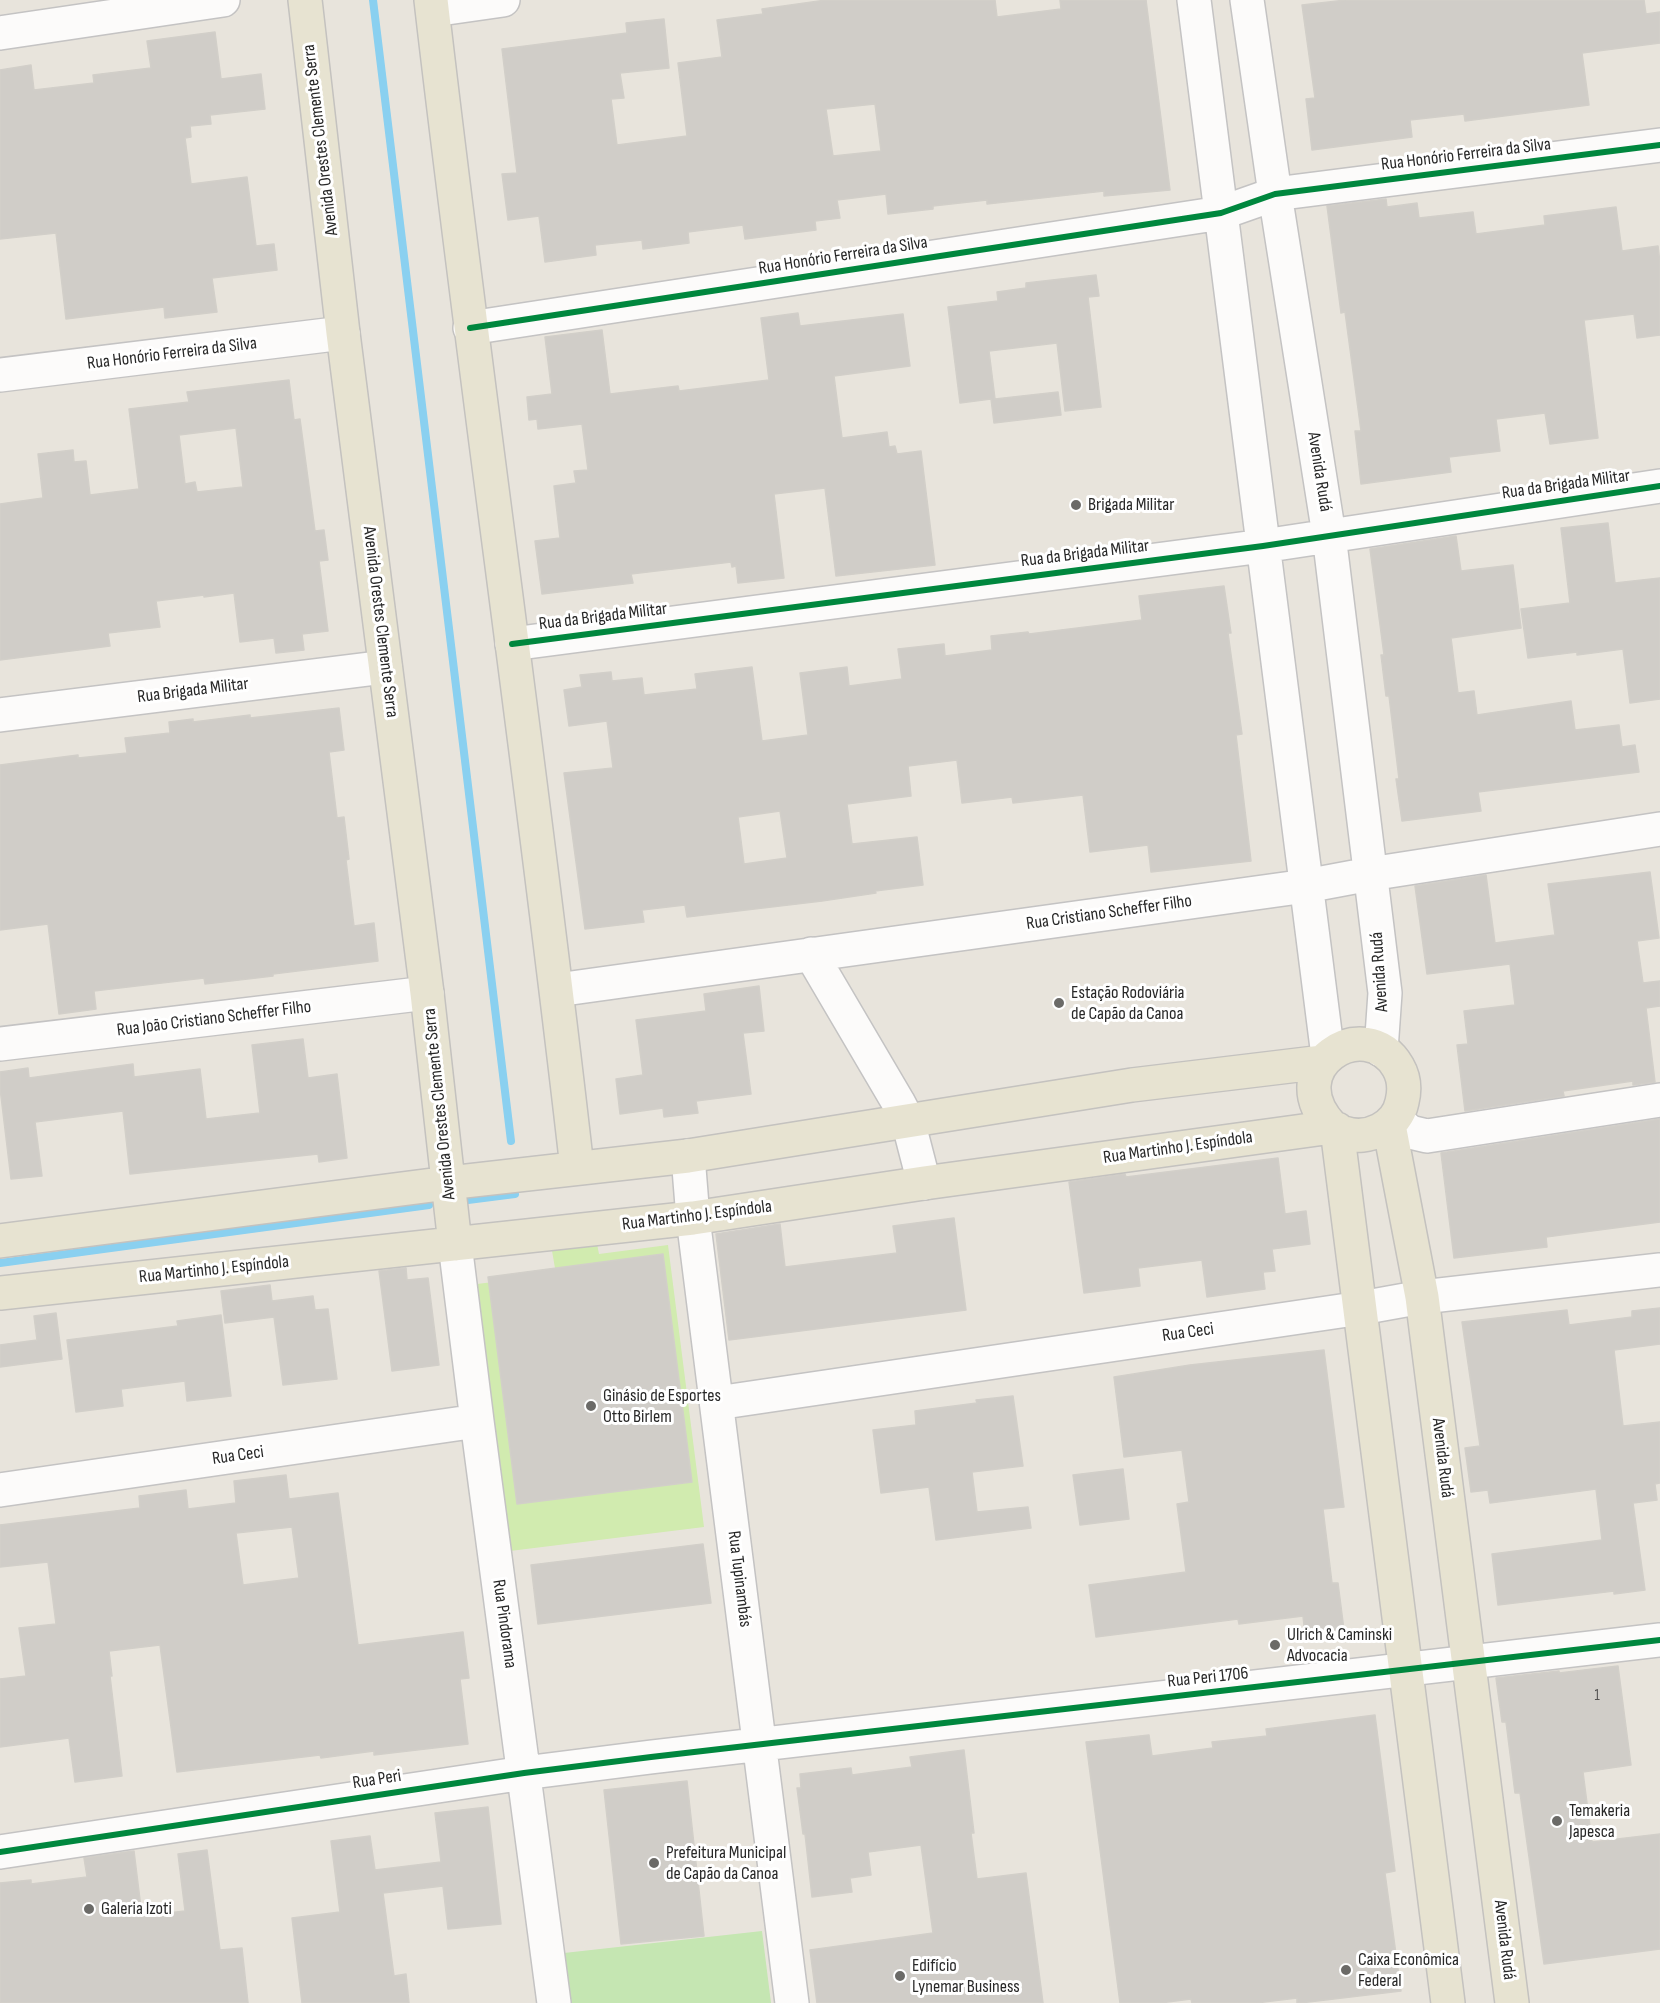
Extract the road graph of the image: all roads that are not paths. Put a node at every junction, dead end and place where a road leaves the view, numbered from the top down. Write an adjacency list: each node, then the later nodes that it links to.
1 (223, 0): 7 (street)
2 (305, 0): 12 (main road, Avenida Orestes Clemente Serra)
3 (503, 0): 6 (street)
4 (1194, 0): 10 (street)
5 (1247, 0): 9 (street, Avenida Rudá)
6 (432, 5): 11 (main road)
7 (0, 33)
8 (1660, 145): 9 (street, Rua Honório Ferreira da Silva)
9 (1275, 194): 10 (street, Rua Honório Ferreira da Silva); 15 (street, Avenida Rudá)
10 (1221, 213): 11 (street, Rua Honório Ferreira da Silva); 16 (street)
11 (470, 328): 17 (main road)
12 (343, 333): 13 (street, Rua Honório Ferreira da Silva); 18 (main road, Avenida Orestes Clemente Serra)
13 (0, 375)
14 (1660, 486): 15 (street, Rua da Brigada Militar)
15 (1329, 535): 16 (street, Rua da Brigada Militar); 21 (street, Avenida Rudá)
16 (1263, 546): 17 (street, Rua da Brigada Militar); 22 (street)
17 (512, 644): 24 (main road)
18 (385, 667): 19 (street, Rua Brigada Militar); 25 (main road, Avenida Orestes Clemente Serra)
19 (0, 715)
20 (1660, 829): 21 (street, Rua Cristiano Scheffer Filho)
21 (1370, 874): 22 (street, Rua Cristiano Scheffer Filho); 27 (street, Avenida Rudá)
22 (1306, 886): 23 (street, Rua Cristiano Scheffer Filho); 28 (street)
23 (811, 954): 24 (street, Rua Cristiano Scheffer Filho); 30 (street)
24 (557, 990): 34 (main road)
25 (427, 993): 26 (street, Rua João Cristiano Scheffer Filho); 35 (main road, Avenida Orestes Clemente Serra)
26 (0, 1044)
27 (1381, 1050): 28 (main road); 31 (main road)
28 (1325, 1059): 30 (main road); 32 (main road)
29 (1660, 1100): 31 (street)
30 (908, 1121): 33 (main road); 36 (street)
31 (1392, 1122): 32 (main road, Rua Martinho J. Espíndola); 42 (main road, Avenida Rudá)
32 (1335, 1128): 36 (main road, Rua Martinho J. Espíndola); 43 (main road)
33 (688, 1155): 34 (main road); 37 (street, Rua Tupinambás)
34 (577, 1168): 35 (main road)
35 (448, 1183): 38 (main road); 39 (main road, Avenida Orestes Clemente Serra)
36 (924, 1183): 37 (main road, Rua Martinho J. Espíndola)
37 (693, 1218): 39 (main road, Rua Martinho J. Espíndola); 44 (street, Rua Tupinambás)
38 (0, 1241)
39 (455, 1244): 41 (main road, Rua Martinho J. Espíndola); 45 (street, Rua Pindorama)
40 (1660, 1270): 42 (street, Rua Ceci)
41 (0, 1293)
42 (1422, 1297): 43 (street, Rua Ceci); 48 (main road, Avenida Rudá)
43 (1361, 1308): 44 (street, Rua Ceci); 49 (main road)
44 (717, 1403): 50 (street, Rua Tupinambás)
45 (477, 1421): 46 (street, Rua Ceci); 51 (street, Rua Pindorama)
46 (0, 1490)
47 (1660, 1640): 48 (street, Rua Peri 1706)
48 (1468, 1664): 49 (street, Rua Peri 1706); 58 (main road, Avenida Rudá)
49 (1406, 1671): 50 (street, Rua Peri 1706); 55 (main road)
50 (760, 1743): 51 (street, Rua Peri); 54 (street, Rua Tupinambás)
51 (524, 1773): 52 (street, Rua Peri); 53 (street, Rua Pindorama)
52 (0, 1852)
53 (554, 2003)
54 (792, 2003)
55 (1448, 2003)
56 (1489, 2003): 57 (main road)
57 (1497, 2003)
58 (1512, 2003)

